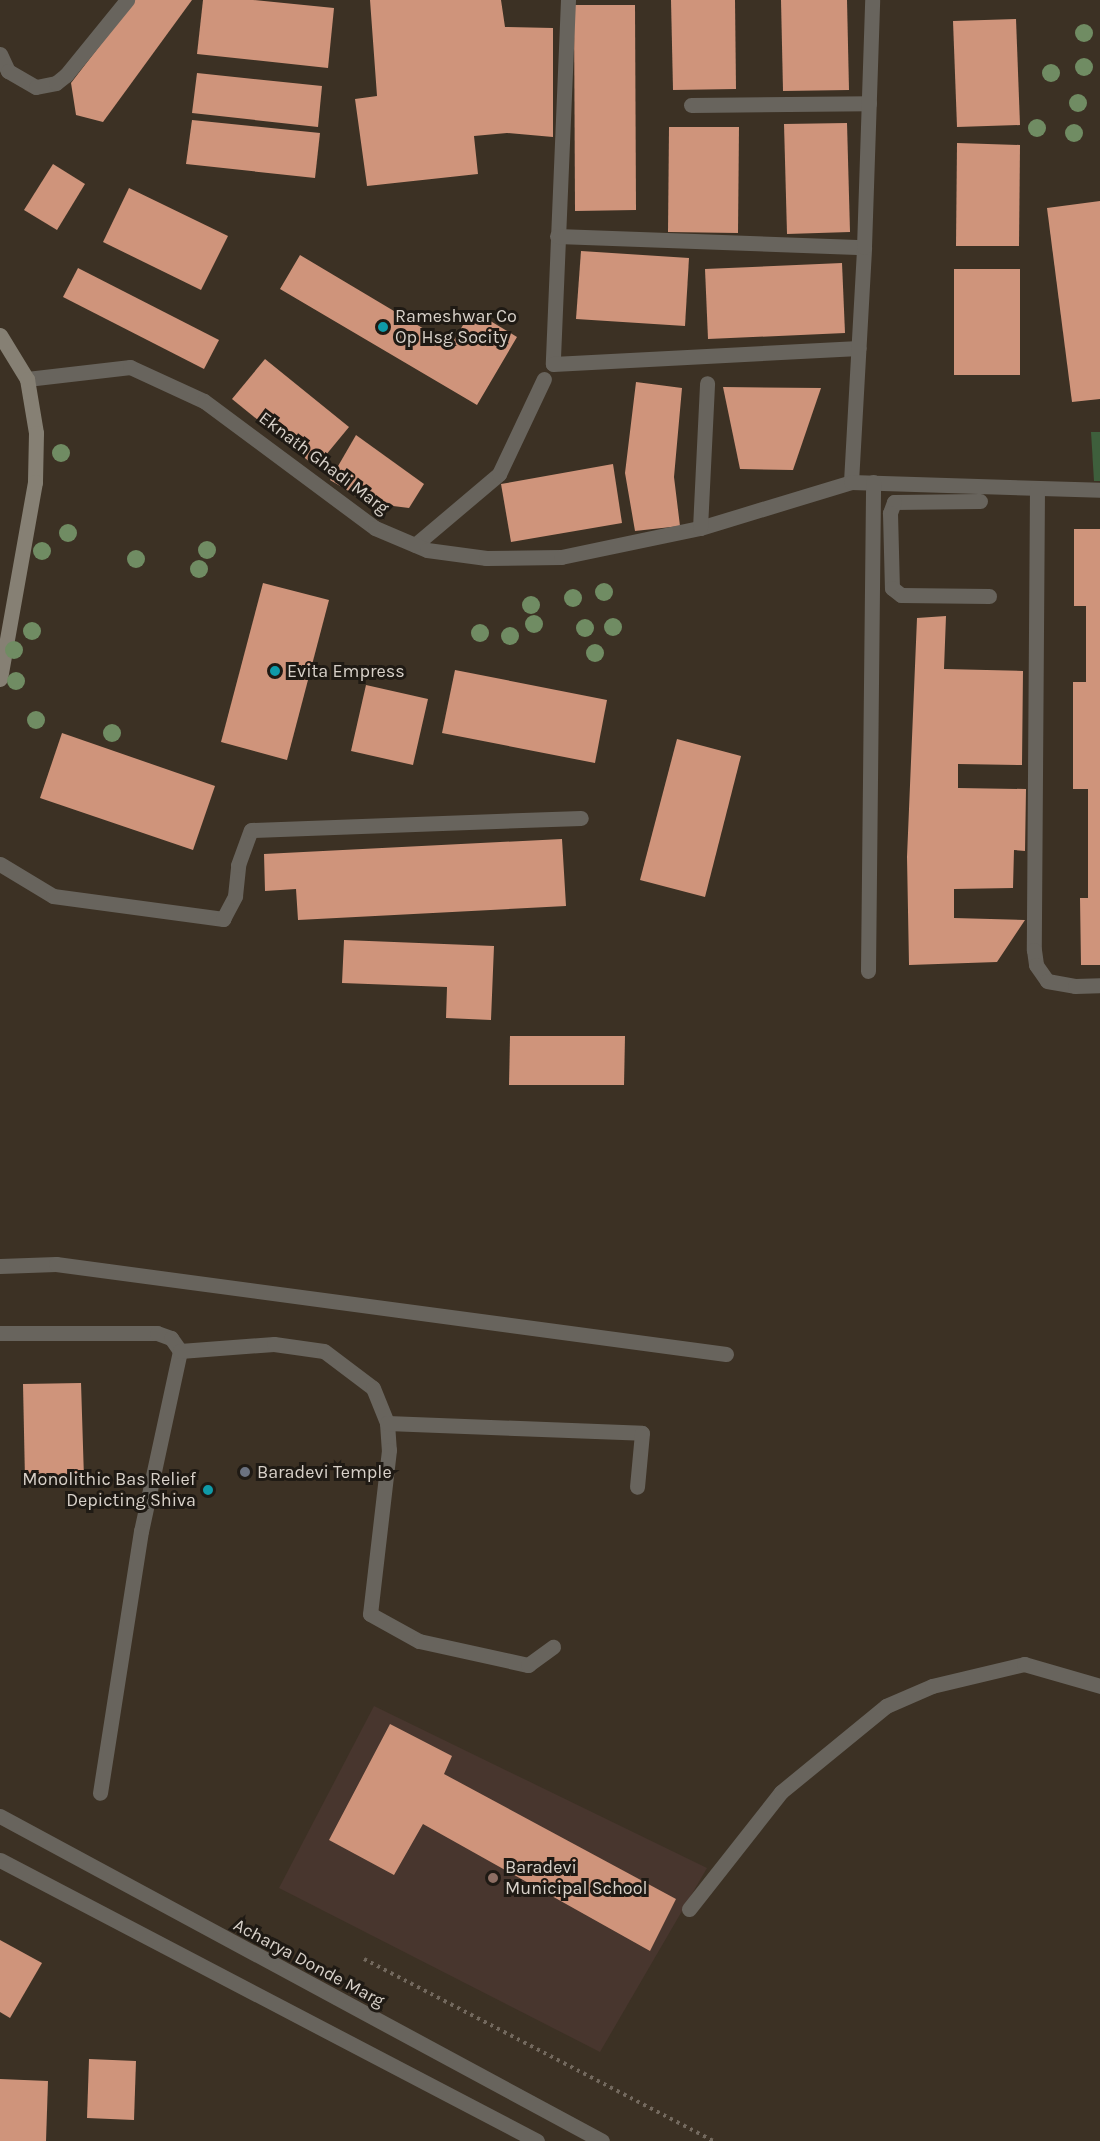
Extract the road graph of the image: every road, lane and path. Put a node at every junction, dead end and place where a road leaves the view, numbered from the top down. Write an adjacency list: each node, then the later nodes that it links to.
1 (127, 0): 4 (street)
2 (568, 0): 7 (street)
3 (872, 0): 5 (street)
4 (0, 54)
5 (869, 103): 6 (street); 8 (street)
6 (691, 105)
7 (557, 236): 8 (street); 10 (street)
8 (864, 247): 10 (street)
9 (0, 335): 11 (main road)
10 (859, 348): 14 (street)
11 (27, 379): 22 (street, Eknath Ghadi Marg); 26 (main road)
12 (544, 380): 22 (street)
13 (707, 383): 21 (street)
14 (851, 482): 15 (street, Eknath Ghadi Marg); 21 (street, Eknath Ghadi Marg)
15 (881, 482): 18 (street, Eknath Ghadi Marg); 20 (street); 23 (street)
16 (1037, 489): 17 (street); 18 (street); 30 (street)
17 (1100, 489)
18 (934, 493): 19 (street); 20 (street)
19 (980, 501)
20 (894, 502): 24 (street)
21 (700, 528): 22 (street, Eknath Ghadi Marg)
22 (415, 545)
23 (872, 578): 24 (street); 29 (street)
24 (892, 578): 25 (street)
25 (989, 596)
26 (0, 679)
27 (581, 818): 28 (street)
28 (0, 864)
29 (868, 971)
30 (1100, 985)
31 (0, 1266): 34 (street)
32 (0, 1333): 33 (street)
33 (180, 1351): 35 (street); 39 (street)
34 (726, 1354)
35 (387, 1423): 36 (street); 37 (street)
36 (638, 1486)
37 (553, 1647)
38 (1100, 1686): 42 (street)
39 (100, 1793)
40 (0, 1816): 45 (street, Acharya Donde Marg)
41 (0, 1860): 44 (street)
42 (689, 1909)
43 (364, 1959): 46 (path)
44 (537, 2141)
45 (602, 2141)
46 (713, 2141)

